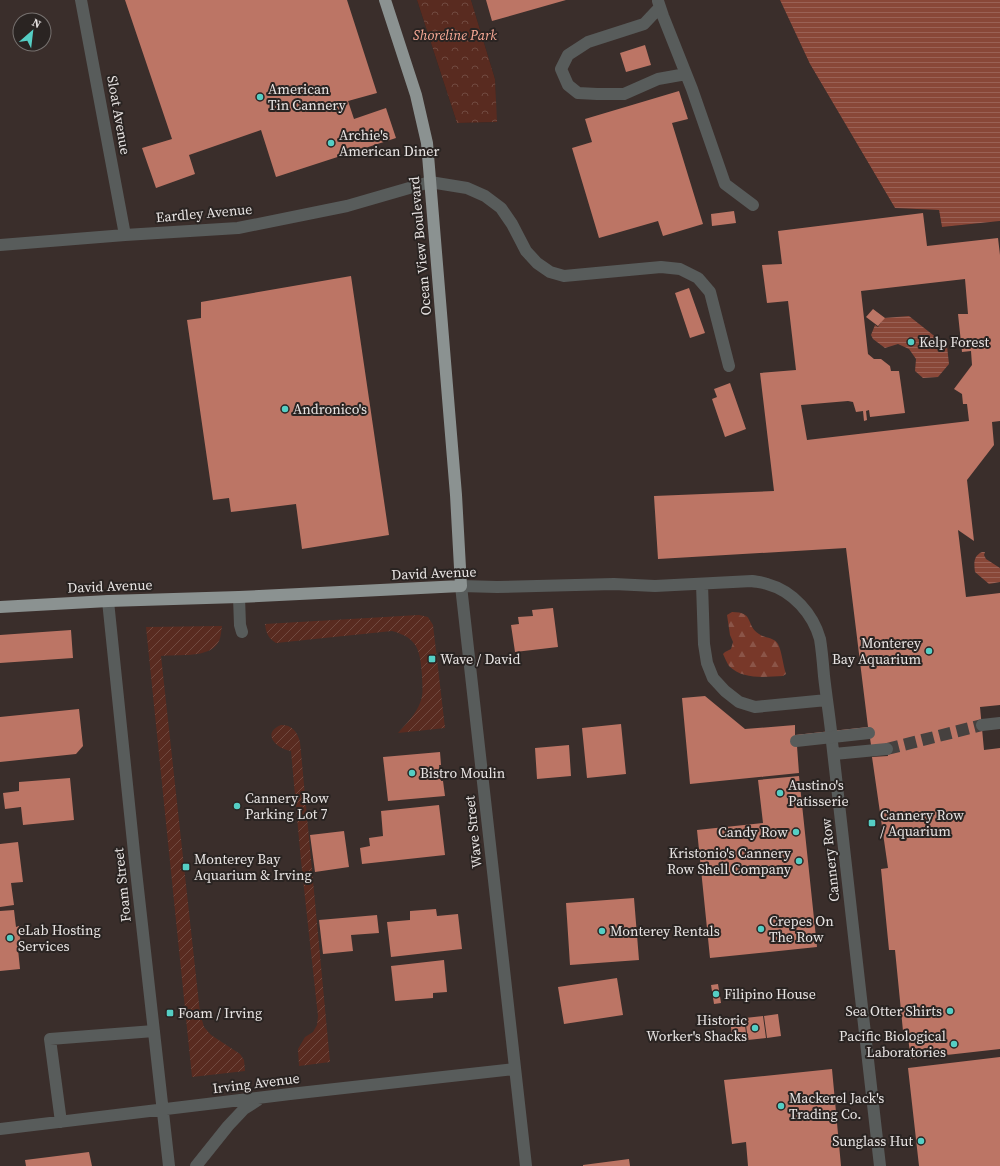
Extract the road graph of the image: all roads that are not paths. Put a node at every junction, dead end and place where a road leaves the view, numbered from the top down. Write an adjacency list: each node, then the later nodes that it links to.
1 (81, 0): 7 (street, Sloat Avenue)
2 (385, 0): 5 (main road, Ocean View Boulevard)
3 (659, 3): 4 (street); 4 (street)
4 (686, 74): 6 (street)
5 (430, 182): 7 (street, Eardley Avenue); 9 (street); 10 (main road, Ocean View Boulevard)
6 (753, 205)
7 (125, 234): 8 (street, Eardley Avenue)
8 (0, 244)
9 (728, 366)
10 (456, 495): 12 (main road, Wave Street)
11 (702, 584): 12 (street, David Avenue); 17 (street, David Avenue); 18 (street)
12 (461, 586): 13 (main road, David Avenue); 26 (street, Wave Street)
13 (239, 597): 14 (main road, David Avenue); 16 (street)
14 (108, 601): 15 (main road, David Avenue); 25 (street, Foam Street)
15 (0, 607)
16 (242, 632)
17 (823, 662): 18 (street, Cannery Row)
18 (827, 700): 23 (street, Cannery Row)
19 (1000, 723): 20 (street)
20 (982, 725)
21 (869, 733): 22 (street, bridge)
22 (796, 741)
23 (832, 742): 24 (street); 34 (street, Cannery Row)
24 (887, 749)
25 (154, 1031): 28 (street, Foam Street); 29 (street)
26 (515, 1069): 27 (street, Irving Avenue); 33 (street, Wave Street)
27 (263, 1098): 28 (street, Irving Avenue); 32 (street)
28 (163, 1109): 29 (street, Irving Avenue); 31 (street, Foam Street)
29 (61, 1122): 30 (street, Irving Avenue)
30 (0, 1129)
31 (169, 1166)
32 (196, 1166)
33 (526, 1166)
34 (880, 1166)

